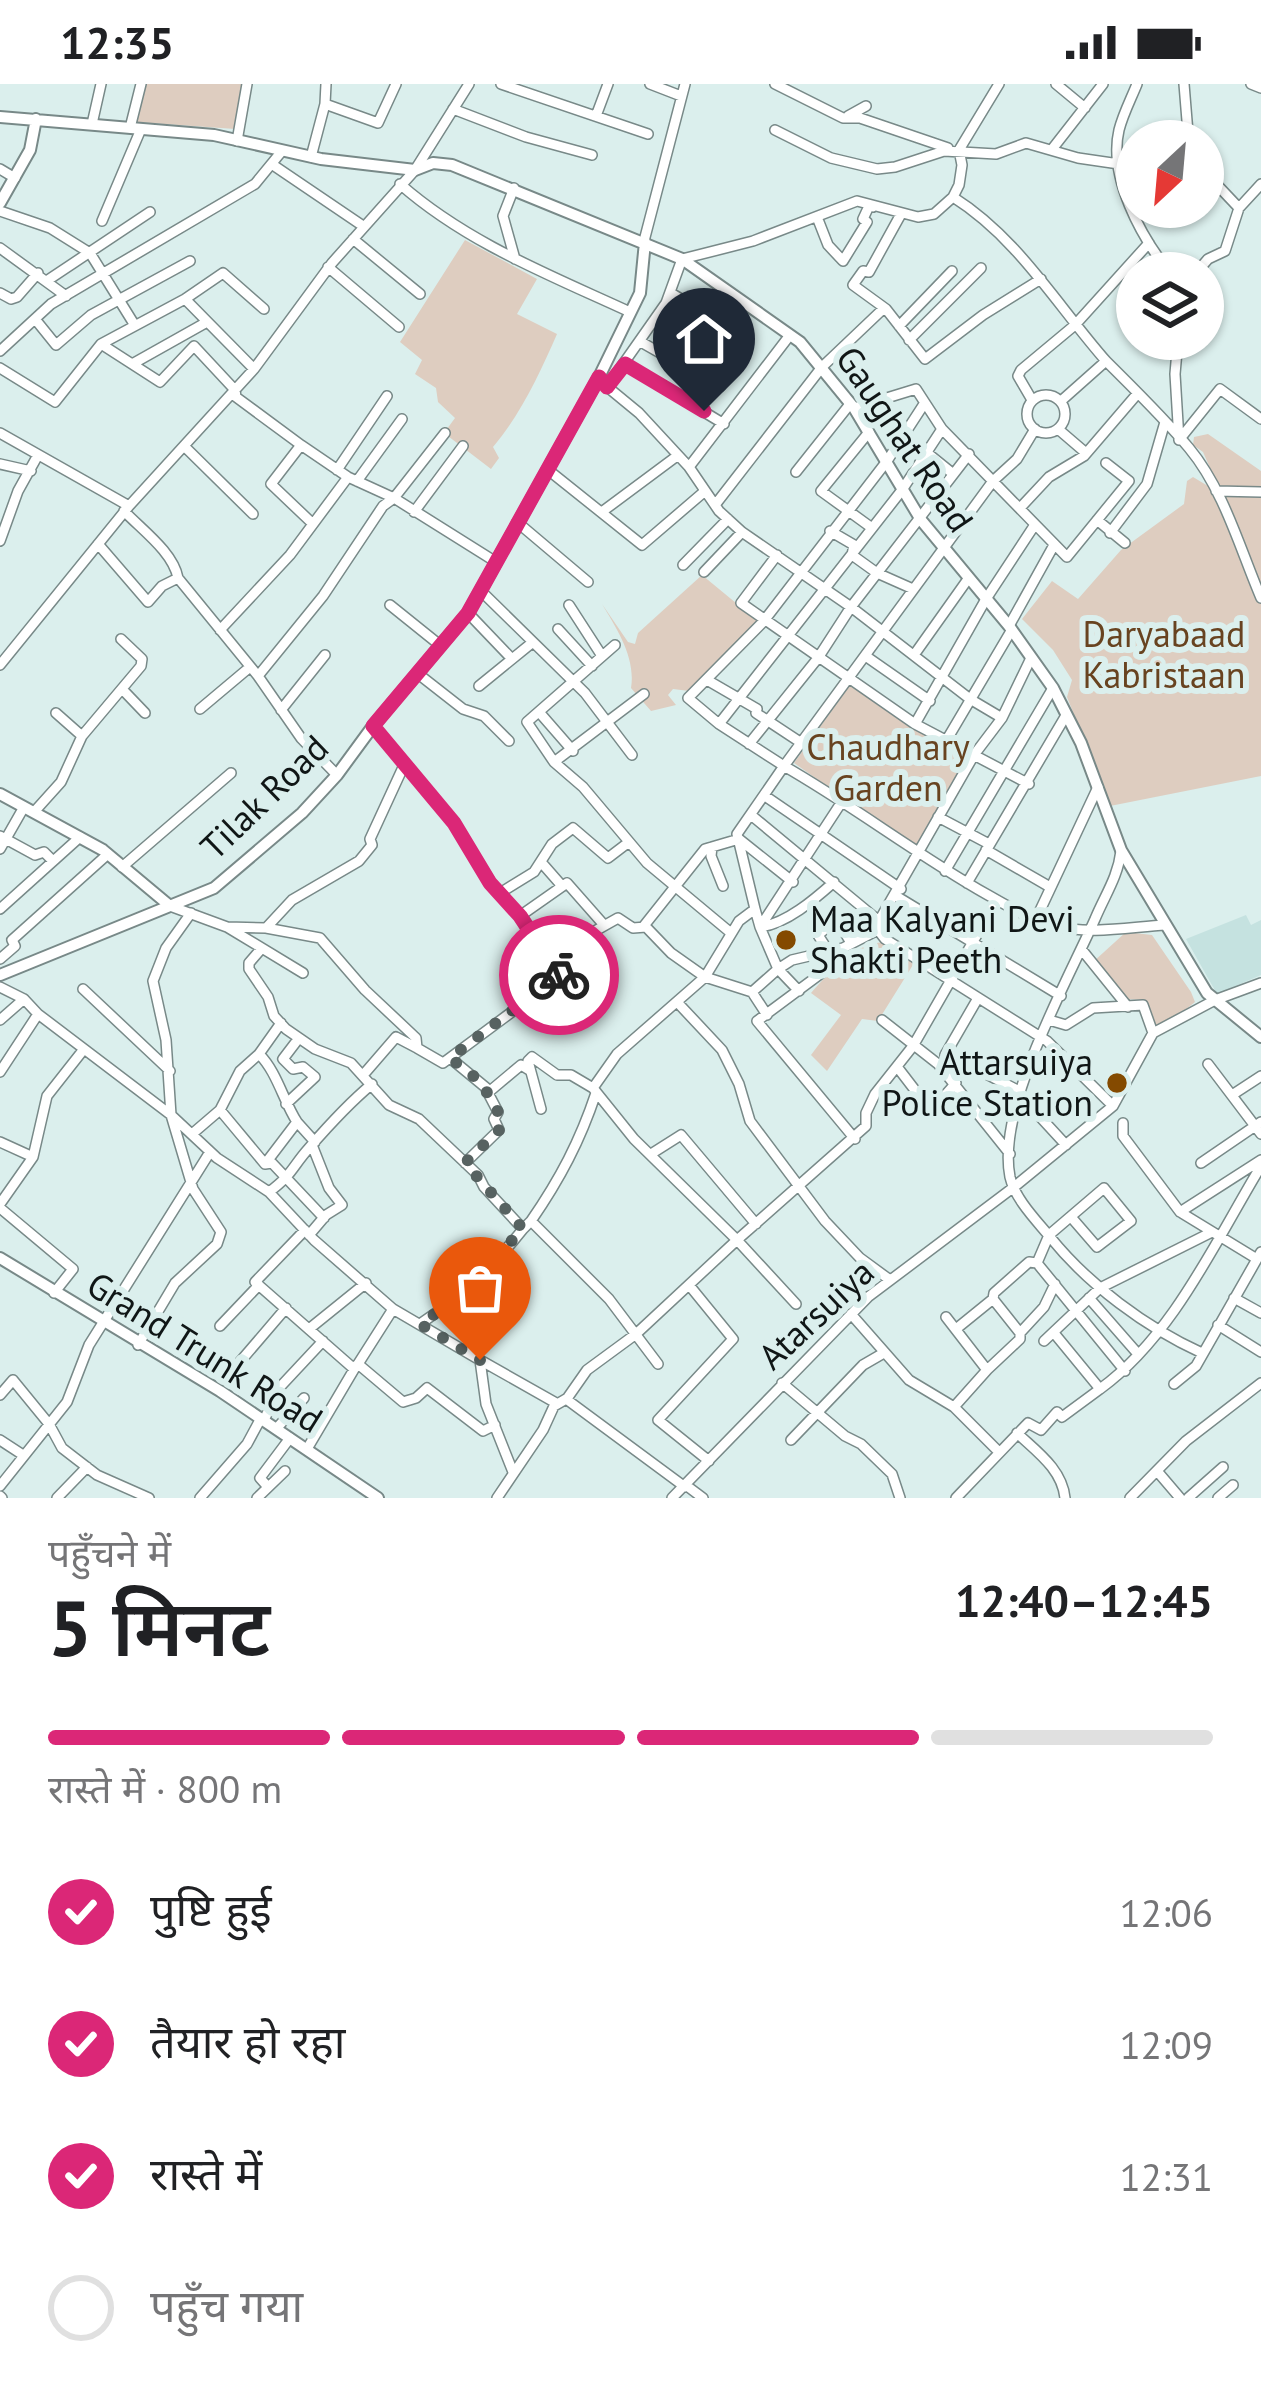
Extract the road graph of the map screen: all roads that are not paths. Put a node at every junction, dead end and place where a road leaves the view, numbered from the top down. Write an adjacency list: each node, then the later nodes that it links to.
1 (101, 84): 31 (street)
2 (141, 84): 32 (street)
3 (247, 84): 35 (street)
4 (326, 84): 21 (street)
5 (396, 84): 21 (street)
6 (470, 84): 23 (street)
7 (501, 84): 18 (street)
8 (608, 84): 25 (street)
9 (650, 84): 20 (street)
10 (685, 84): 20 (street)
11 (775, 84): 26 (street)
12 (999, 84): 37 (street)
13 (1056, 84): 24 (street)
14 (1103, 84): 24 (street)
15 (1137, 84): 28 (street)
16 (1184, 84): 29 (street)
17 (1251, 84): 19 (street)
18 (528, 88): 25 (street)
19 (1261, 88)
20 (682, 96): 61 (street)
21 (325, 104): 40 (street)
22 (866, 106): 26 (street)
23 (452, 109): 39 (street); 44 (street)
24 (1085, 109): 36 (street)
25 (596, 116): 34 (street)
26 (843, 118): 37 (street)
27 (36, 119): 30 (main road, Gaughat Road); 31 (main road, Gaughat Road); 45 (main road)
28 (1123, 120)
29 (1187, 120)
30 (2, 121)
31 (92, 124): 32 (main road, Gaughat Road)
32 (135, 128): 35 (main road, Gaughat Road); 57 (street)
33 (775, 130): 37 (street)
34 (648, 134)
35 (237, 141): 38 (main road, Gaughat Road)
36 (1053, 148): 37 (street); 41 (street)
37 (959, 150): 50 (street)
38 (282, 151): 40 (main road, Gaughat Road); 42 (street)
39 (592, 155)
40 (311, 157): 44 (main road, Gaughat Road)
41 (1116, 164)
42 (272, 165): 58 (street); 73 (street)
43 (0, 169): 45 (street)
44 (415, 170): 46 (street); 48 (main road, Gaughat Road)
45 (15, 178): 51 (main road)
46 (400, 184): 58 (street); 67 (street)
47 (1260, 186): 53 (street)
48 (514, 188): 61 (main road, Gaughat Road); 67 (street)
49 (1224, 192): 53 (street)
50 (953, 197): 55 (street); 75 (street)
51 (0, 207): 66 (street)
52 (878, 208): 55 (street); 56 (street); 56 (street)
53 (1239, 208): 65 (street)
54 (149, 212): 66 (street)
55 (902, 214): 85 (street)
56 (818, 217): 68 (street)
57 (103, 221)
58 (363, 226): 60 (street)
59 (1143, 228): 62 (street)
60 (352, 239): 70 (street); 79 (street)
61 (644, 242): 68 (main road, Gaughat Road); 86 (main road, Tilak Road)
62 (1150, 242): 64 (street); 92 (street)
63 (0, 248): 74 (street)
64 (1156, 252)
65 (1223, 252)
66 (90, 253): 73 (street); 74 (street)
67 (515, 259): 86 (street)
68 (682, 259): 78 (street); 82 (main road, Gaughat Road)
69 (190, 261): 83 (street)
70 (328, 267): 94 (street); 107 (street)
71 (982, 268): 96 (street)
72 (952, 271): 93 (street)
73 (104, 275): 80 (street); 83 (street)
74 (43, 276): 76 (street); 80 (street)
75 (1041, 280): 92 (street); 96 (street)
76 (24, 290): 77 (street); 87 (street)
77 (0, 293)
78 (671, 293): 89 (street); 91 (street)
79 (420, 294)
80 (66, 296): 87 (street)
81 (185, 299): 84 (street); 88 (street); 90 (street)
82 (736, 299): 91 (street); 95 (main road, Gaughat Road)
83 (119, 300): 87 (street); 90 (street)
84 (264, 309)
85 (883, 309): 93 (street); 106 (street)
86 (630, 312): 110 (main road, Tilak Road)
87 (40, 315): 99 (street)
88 (207, 322): 104 (street); 107 (street)
89 (654, 322): 97 (street); 100 (street)
90 (134, 324): 98 (street)
91 (722, 324): 100 (street)
92 (1075, 325): 103 (street); 115 (street)
93 (899, 326): 96 (street)
94 (400, 327)
95 (790, 335): 106 (main road, Gaughat Road); 123 (street)
96 (909, 340)
97 (640, 342): 105 (street); 109 (street)
98 (101, 344): 104 (street); 108 (street)
99 (0, 351)
100 (705, 353): 109 (street)
101 (742, 354): 111 (street)
102 (1176, 360): 130 (street)
103 (1106, 361): 113 (street); 116 (street)
104 (134, 363): 112 (street)
105 (625, 364): 110 (street); 119 (street)
106 (822, 367): 118 (main road, Gaughat Road); 155 (street)
107 (254, 369): 112 (street)
108 (1, 370)
109 (695, 372): 111 (street)
110 (603, 382): 138 (street); 143 (main road, Tilak Road)
111 (719, 386): 119 (street)
112 (236, 390): 131 (street); 132 (street)
113 (1138, 393): 122 (street); 135 (street)
114 (387, 396): 144 (street)
115 (1032, 400): 116 (street); 125 (street)
116 (1061, 401): 126 (street)
117 (924, 404): 118 (street); 124 (street); 139 (street)
118 (852, 406): 127 (main road, Gaughat Road); 146 (street)
119 (704, 411): 123 (street)
120 (402, 418): 148 (street)
121 (1261, 419): 130 (street)
122 (1165, 422): 130 (street); 171 (street)
123 (724, 424): 142 (street)
124 (942, 428): 134 (street); 137 (street)
125 (1034, 429): 126 (street); 149 (street)
126 (1058, 429): 135 (street)
127 (868, 432): 139 (main road, Gaughat Road); 158 (street)
128 (0, 433): 136 (street)
129 (446, 433): 154 (street)
130 (1179, 440): 152 (street)
131 (301, 445): 144 (street); 166 (street)
132 (184, 446): 156 (street); 161 (street)
133 (463, 446): 160 (street)
134 (926, 452): 147 (street); 150 (street)
135 (1086, 453): 157 (street)
136 (38, 454): 145 (street); 156 (street)
137 (968, 454): 147 (street); 149 (street)
138 (677, 456): 142 (street); 159 (street)
139 (887, 461): 150 (main road, Gaughat Road); 158 (street)
140 (1106, 463): 164 (street)
141 (0, 464): 145 (street)
142 (689, 467): 151 (street)
143 (548, 469): 159 (street); 165 (main road, Tilak Road)
144 (337, 470): 148 (street)
145 (31, 471): 172 (street)
146 (796, 472)
147 (952, 473): 163 (street)
148 (352, 479): 154 (street); 166 (street)
149 (993, 481): 157 (street); 176 (street)
150 (902, 490): 163 (main road, Gaughat Road); 168 (street)
151 (705, 491): 155 (street); 159 (street)
152 (1216, 491): 153 (street); 190 (street)
153 (1261, 492)
154 (394, 498): 160 (street); 217 (street)
155 (716, 505): 162 (street)
156 (127, 508): 174 (street); 184 (street)
157 (1020, 508): 167 (street)
158 (848, 509): 168 (street); 169 (street)
159 (603, 511)
160 (414, 512): 179 (street)
161 (253, 514)
162 (728, 519): 170 (street); 180 (street)
163 (920, 520): 176 (main road, Gaughat Road); 183 (street)
164 (1097, 520): 171 (street); 175 (street)
165 (517, 522): 179 (main road, Tilak Road); 186 (street)
166 (313, 524): 199 (street)
167 (1034, 526): 175 (street); 191 (street)
168 (872, 528): 178 (street)
169 (830, 531): 178 (street); 182 (street)
170 (742, 532): 177 (street); 181 (street)
171 (1110, 533): 173 (street)
172 (0, 542)
173 (1125, 543)
174 (98, 544): 184 (street); 213 (street)
175 (1054, 545): 198 (street)
176 (944, 550): 185 (main road, Gaughat Road); 188 (street)
177 (777, 555): 182 (street); 196 (street)
178 (852, 555): 183 (street); 187 (street)
179 (496, 562): 189 (main road, Tilak Road)
180 (683, 565)
181 (704, 572)
182 (801, 573): 187 (street); 196 (street)
183 (881, 573): 188 (street); 194 (street)
184 (178, 578): 199 (street)
185 (968, 579): 191 (main road, Gaughat Road); 208 (street)
186 (588, 582)
187 (824, 589): 194 (street); 201 (street)
188 (913, 589): 200 (street)
189 (481, 590): 195 (main road, Tilak Road); 203 (street)
190 (1261, 598)
191 (986, 599): 198 (main road, Gaughat Road); 218 (street)
192 (390, 605): 205 (street)
193 (569, 605): 207 (street)
194 (851, 607): 200 (street); 210 (street)
195 (468, 613): 205 (main road, Tilak Road); 211 (street)
196 (763, 622): 201 (street); 220 (street)
197 (558, 629): 214 (street)
198 (1010, 629): 212 (main road, Gaughat Road); 227 (street)
199 (220, 630): 215 (street)
200 (884, 633): 208 (street); 209 (street)
201 (788, 637): 210 (street); 226 (street)
202 (121, 639): 224 (street)
203 (533, 641): 211 (street); 219 (street)
204 (615, 645): 207 (street)
205 (441, 646): 216 (main road, Tilak Road)
206 (325, 656): 230 (street)
207 (602, 656): 214 (street)
208 (914, 656): 218 (street)
209 (867, 657): 221 (street); 228 (street)
210 (818, 658): 221 (street); 236 (street)
211 (512, 659): 222 (street)
212 (1030, 660): 223 (main road, Gaughat Road); 235 (street)
213 (0, 665)
214 (592, 666): 219 (street)
215 (250, 667): 217 (street); 229 (street)
216 (417, 673): 240 (main road, Tilak Road); 242 (street)
217 (258, 676): 230 (street)
218 (944, 678): 227 (street); 228 (street)
219 (570, 680): 231 (street); 237 (street)
220 (707, 680): 226 (street); 238 (street)
221 (850, 680): 239 (street); 245 (street)
222 (479, 686)
223 (1053, 688): 234 (main road, Gaughat Road); 252 (street)
224 (122, 689): 233 (street); 241 (street)
225 (644, 694): 237 (street)
226 (738, 698): 236 (street); 238 (street)
227 (970, 699): 235 (street); 243 (street)
228 (929, 701): 239 (street)
229 (200, 709)
230 (281, 710): 254 (street)
231 (538, 712): 246 (street); 249 (street)
232 (56, 713): 241 (street)
233 (145, 713)
234 (1065, 717): 255 (street); 256 (main road, Gaughat Road)
235 (1002, 718): 248 (street)
236 (770, 720): 244 (street); 245 (street)
237 (609, 722): 246 (street); 247 (street)
238 (719, 724): 244 (street)
239 (916, 724): 243 (street)
240 (373, 726): 250 (street); 254 (main road, Tilak Road)
241 (82, 736): 260 (street)
242 (509, 741)
243 (946, 741): 248 (street)
244 (749, 744): 251 (street)
245 (803, 744): 251 (street)
246 (573, 751): 249 (street)
247 (632, 755)
248 (974, 755): 252 (street); 262 (street)
249 (554, 762): 268 (street)
250 (405, 763): 287 (street); 302 (street)
251 (784, 766): 258 (street); 259 (street)
252 (1004, 771): 255 (street); 263 (street)
253 (231, 773): 277 (street)
254 (338, 775): 289 (main road, Tilak Road)
255 (1029, 784): 270 (street)
256 (1097, 787): 271 (main road, Gaughat Road); 285 (street)
257 (0, 794): 260 (main road)
258 (765, 796): 261 (street); 264 (street)
259 (843, 800): 264 (street); 273 (street)
260 (29, 809): 265 (main road); 267 (street)
261 (751, 815): 266 (street); 274 (street)
262 (938, 817): 263 (street); 273 (street)
263 (968, 832): 270 (street); 278 (street)
264 (823, 833): 274 (street); 286 (street)
265 (80, 837): 272 (main road); 275 (street)
266 (739, 839): 269 (street); 279 (street); 291 (street)
267 (2, 841): 275 (street)
268 (629, 842): 276 (street); 283 (street)
269 (712, 847): 283 (street); 284 (street)
270 (987, 847): 281 (street); 285 (street)
271 (1121, 850): 297 (main road, Gaughat Road); 303 (street)
272 (107, 854): 277 (main road); 305 (street)
273 (920, 855): 278 (street); 286 (street)
274 (808, 859): 279 (street); 280 (street)
275 (53, 861): 290 (street)
276 (541, 862): 282 (street); 287 (street)
277 (122, 867): 289 (main road)
278 (945, 871): 281 (street)
279 (793, 882): 301 (street)
280 (834, 882): 296 (street); 301 (street)
281 (967, 883): 288 (street)
282 (562, 886): 293 (street); 295 (street)
283 (677, 886): 300 (street); 304 (street)
284 (723, 886)
285 (1050, 887): 294 (street)
286 (898, 892): 296 (street); 307 (street)
287 (500, 893): 293 (street)
288 (998, 900): 294 (street); 307 (street)
289 (170, 906): 292 (street); 316 (main road, Tilak Road)
290 (0, 909)
291 (755, 909): 301 (street); 304 (street)
292 (191, 914): 299 (street); 351 (street)
293 (520, 916): 312 (street)
294 (1036, 919): 303 (street)
295 (604, 925): 300 (street); 312 (street)
296 (879, 926): 306 (street); 319 (street)
297 (1166, 926): 303 (street); 328 (main road, Gaughat Road)
298 (0, 927): 305 (street)
299 (227, 927): 302 (street); 308 (street)
300 (643, 927): 317 (street)
301 (760, 927): 314 (street)
302 (266, 928): 342 (street)
303 (1091, 929): 310 (street)
304 (731, 933): 317 (street)
305 (12, 940): 311 (street)
306 (847, 945): 309 (street); 309 (street); 318 (street)
307 (972, 945): 319 (street); 325 (street)
308 (261, 949): 315 (street); 336 (street)
309 (827, 949): 313 (street)
310 (1082, 950): 325 (street); 330 (street)
311 (0, 958)
312 (547, 958): 346 (street)
313 (792, 960): 314 (street); 318 (street)
314 (778, 969): 323 (street); 324 (street)
315 (303, 974)
316 (0, 975)
317 (705, 976): 324 (street); 329 (street)
318 (810, 980): 323 (street)
319 (951, 981): 326 (street); 341 (street)
320 (1260, 985): 328 (street)
321 (0, 987): 327 (street)
322 (83, 989): 351 (street)
323 (799, 991): 332 (street)
324 (752, 992): 332 (street)
325 (1061, 997): 335 (street)
326 (978, 998): 338 (street); 344 (street)
327 (25, 999): 331 (street); 333 (street)
328 (1215, 1000): 337 (street); 339 (main road, Gaughat Road)
329 (677, 1002): 357 (street); 384 (street)
330 (1128, 1007): 335 (street); 337 (street)
331 (38, 1015): 343 (street); 352 (street)
332 (767, 1015): 370 (street)
333 (0, 1020)
334 (882, 1020): 341 (street)
335 (1049, 1020): 338 (street)
336 (281, 1023): 340 (street); 345 (street)
337 (1153, 1033): 361 (street)
338 (1040, 1037): 358 (street); 361 (street)
339 (1261, 1037)
340 (299, 1038): 354 (street); 360 (street)
341 (913, 1046): 347 (street); 349 (street)
342 (417, 1048): 346 (street); 354 (street)
343 (84, 1049): 364 (street); 377 (street)
344 (946, 1053): 347 (street); 358 (street)
345 (259, 1054): 360 (street); 363 (street)
346 (450, 1058): 356 (street)
347 (938, 1064): 355 (street)
348 (1208, 1064): 359 (street)
349 (898, 1068): 355 (street); 370 (street)
350 (529, 1070): 356 (street); 357 (street); 362 (street)
351 (170, 1071): 364 (street)
352 (0, 1072)
353 (1261, 1076): 359 (street)
354 (368, 1079): 372 (street); 378 (street)
355 (956, 1083): 376 (street)
356 (486, 1089): 378 (street)
357 (594, 1090): 375 (street); 393 (street)
358 (1020, 1094): 373 (street); 376 (street)
359 (1232, 1095): 367 (street)
360 (286, 1104): 365 (street)
361 (1113, 1106): 373 (street, Atarsuiya)
362 (541, 1109)
363 (220, 1110): 368 (street); 381 (street)
364 (171, 1115): 368 (street); 383 (street)
365 (298, 1122): 372 (street); 381 (street)
366 (1124, 1123): 389 (street)
367 (1257, 1123): 369 (street); 379 (street)
368 (192, 1134): 374 (street)
369 (1261, 1134)
370 (855, 1139): 384 (street)
371 (0, 1142): 377 (street)
372 (313, 1143): 382 (street); 391 (street)
373 (1066, 1145): 385 (street, Atarsuiya)
374 (210, 1151): 383 (street); 386 (street)
375 (651, 1154): 392 (street); 397 (street)
376 (1010, 1154): 385 (street)
377 (32, 1157): 387 (street)
378 (465, 1163): 393 (street)
379 (1202, 1163)
380 (1261, 1163): 389 (street); 395 (street)
381 (265, 1164): 382 (street)
382 (283, 1175): 386 (street); 391 (street)
383 (191, 1180): 418 (street); 430 (street)
384 (801, 1186): 392 (street); 401 (street)
385 (1014, 1187): 396 (street); 401 (street, Atarsuiya)
386 (266, 1189): 394 (street)
387 (4, 1192): 388 (street)
388 (0, 1206): 407 (street)
389 (1180, 1212): 395 (street)
390 (1071, 1217): 390 (street); 396 (street)
391 (324, 1218): 394 (street)
392 (756, 1224): 397 (street)
393 (527, 1225): 419 (street); 427 (street)
394 (307, 1233): 402 (street); 404 (street)
395 (1215, 1234): 398 (street); 406 (street); 424 (street)
396 (1049, 1235): 400 (street); 406 (street)
397 (737, 1240): 405 (street); 411 (street)
398 (1259, 1256): 409 (street)
399 (0, 1258): 407 (main road, Grand Trunk Road)
400 (1037, 1263): 403 (street); 410 (street)
401 (890, 1280): 416 (street, Atarsuiya)
402 (366, 1283): 413 (street); 422 (street)
403 (1054, 1284): 414 (street); 425 (street)
404 (259, 1285): 412 (street); 421 (street)
405 (689, 1285): 427 (street); 462 (street)
406 (1100, 1288): 408 (street); 424 (street)
407 (54, 1293): 418 (main road, Grand Trunk Road)
408 (1089, 1298): 414 (street); 434 (street)
409 (1234, 1298): 415 (street); 420 (street)
410 (993, 1299): 423 (street); 425 (street)
411 (796, 1304)
412 (286, 1308): 422 (street); 438 (street)
413 (394, 1309): 419 (street); 436 (street)
414 (1076, 1310): 426 (street); 440 (street)
415 (1261, 1313)
416 (850, 1314): 433 (street); 442 (street, Atarsuiya)
417 (946, 1317): 423 (street)
418 (103, 1323): 430 (main road, Grand Trunk Road); 452 (street)
419 (420, 1324): 435 (street)
420 (1218, 1325): 431 (street); 432 (street)
421 (220, 1326)
422 (309, 1329): 428 (street)
423 (956, 1329): 439 (street)
424 (1161, 1330): 432 (street); 434 (street)
425 (1020, 1333): 439 (street)
426 (1054, 1333): 429 (street); 445 (street)
427 (636, 1334): 437 (street); 448 (street)
428 (323, 1341): 436 (street); 451 (street)
429 (1044, 1341)
430 (138, 1345): 451 (main road, Grand Trunk Road)
431 (1260, 1349)
432 (1202, 1353): 444 (street)
433 (882, 1354): 449 (street); 450 (street)
434 (1138, 1354): 440 (street)
435 (480, 1360): 448 (street); 453 (street)
436 (357, 1364): 453 (street); 459 (street)
437 (658, 1364)
438 (232, 1370)
439 (987, 1370): 449 (street)
440 (1125, 1371): 445 (street)
441 (4, 1382): 446 (street); 452 (street)
442 (782, 1383): 450 (street); 462 (street, Atarsuiya)
443 (1261, 1383): 467 (street)
444 (1174, 1384)
445 (1100, 1389): 455 (street)
446 (0, 1395)
447 (304, 1398): 454 (street)
448 (559, 1403): 466 (street); 471 (street)
449 (954, 1407): 460 (street)
450 (818, 1410): 458 (street); 481 (street)
451 (262, 1419): 454 (main road, Grand Trunk Road); 475 (street)
452 (49, 1424): 461 (street); 463 (street)
453 (495, 1424): 466 (street)
454 (276, 1429): 456 (main road, Grand Trunk Road)
455 (1017, 1432): 460 (street); 483 (street)
456 (290, 1438): 459 (main road, Grand Trunk Road); 470 (street)
457 (0, 1440): 461 (street)
458 (791, 1440)
459 (307, 1450): 472 (main road, Grand Trunk Road)
460 (999, 1452): 482 (street)
461 (23, 1455): 469 (street)
462 (709, 1460): 471 (street, Atarsuiya)
463 (87, 1467): 473 (street); 474 (street)
464 (1223, 1467): 485 (street)
465 (285, 1471): 470 (street)
466 (513, 1472): 478 (street)
467 (1157, 1472): 484 (street); 485 (street)
468 (1233, 1485): 486 (street)
469 (0, 1486)
470 (268, 1487): 476 (street)
471 (686, 1487): 479 (street, Atarsuiya); 480 (street)
472 (361, 1493): 477 (main road, Grand Trunk Road)
473 (65, 1496)
474 (149, 1498)
475 (200, 1498)
476 (257, 1498)
477 (378, 1498)
478 (497, 1498)
479 (672, 1498)
480 (703, 1498)
481 (900, 1498)
482 (956, 1498)
483 (1065, 1498)
484 (1130, 1498)
485 (1184, 1498)
486 (1218, 1498)

